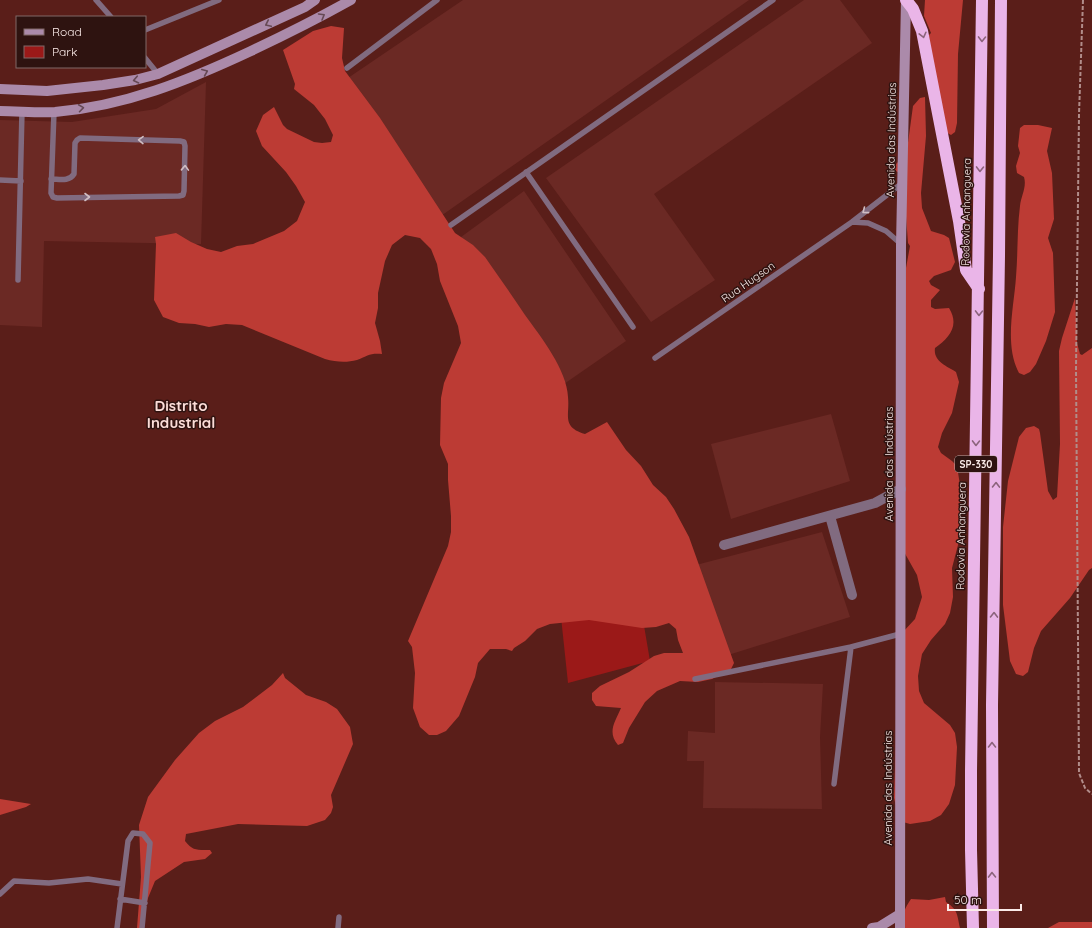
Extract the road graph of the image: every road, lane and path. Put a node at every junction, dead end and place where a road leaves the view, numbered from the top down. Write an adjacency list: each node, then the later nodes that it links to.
1 (96, 0): 11 (lane)
2 (219, 0): 12 (lane)
3 (315, 0): 15 (street, one-way to 15)
4 (351, 0): 19 (street, one-way to 4)
5 (437, 0): 14 (lane)
6 (773, 0): 20 (lane)
7 (906, 0): 24 (street, Avenida das Indústrias); 29 (highway, one-way to 29)
8 (982, 0): 29 (highway, Rodovia Anhanguera / SP-330, one-way to 29)
9 (1001, 0): 53 (highway, SP-330, one-way to 9)
10 (1083, 0): 40 (path)
11 (110, 16)
12 (146, 30)
13 (146, 59): 15 (lane)
14 (347, 68)
15 (158, 74): 16 (street, one-way to 16)
16 (0, 89)
17 (0, 111): 18 (street)
18 (22, 111): 19 (street); 23 (lane)
19 (54, 112): 21 (lane)
20 (526, 172): 26 (lane); 30 (lane)
21 (51, 179): 21 (lane, one-way to 21)
22 (0, 180): 23 (lane)
23 (21, 181): 28 (lane)
24 (902, 184): 25 (lane, Rua Hugson, one-way to 25); 27 (street, Avenida das Indústrias)
25 (852, 222): 27 (lane); 31 (lane, Rua Hugson)
26 (451, 225)
27 (901, 244): 32 (street, Avenida das Indústrias)
28 (18, 280)
29 (979, 289): 52 (highway, Rodovia Anhanguera / SP-330, one-way to 52)
30 (633, 327)
31 (655, 358)
32 (901, 489): 33 (street); 36 (street, Avenida das Indústrias)
33 (830, 516): 34 (street); 35 (street)
34 (724, 545)
35 (852, 595)
36 (900, 634): 37 (lane); 45 (street, Avenida das Indústrias)
37 (851, 647): 38 (lane); 39 (lane)
38 (695, 679)
39 (834, 784)
40 (1092, 794)
41 (122, 884): 42 (lane); 43 (lane); 44 (lane)
42 (0, 894)
43 (120, 898): 44 (lane); 47 (lane)
44 (145, 903): 48 (lane)
45 (900, 914): 50 (street); 51 (street, Avenida das Indústrias)
46 (339, 917): 49 (lane)
47 (117, 928)
48 (142, 928)
49 (338, 928)
50 (872, 928)
51 (900, 928)
52 (972, 928)
53 (993, 928)

